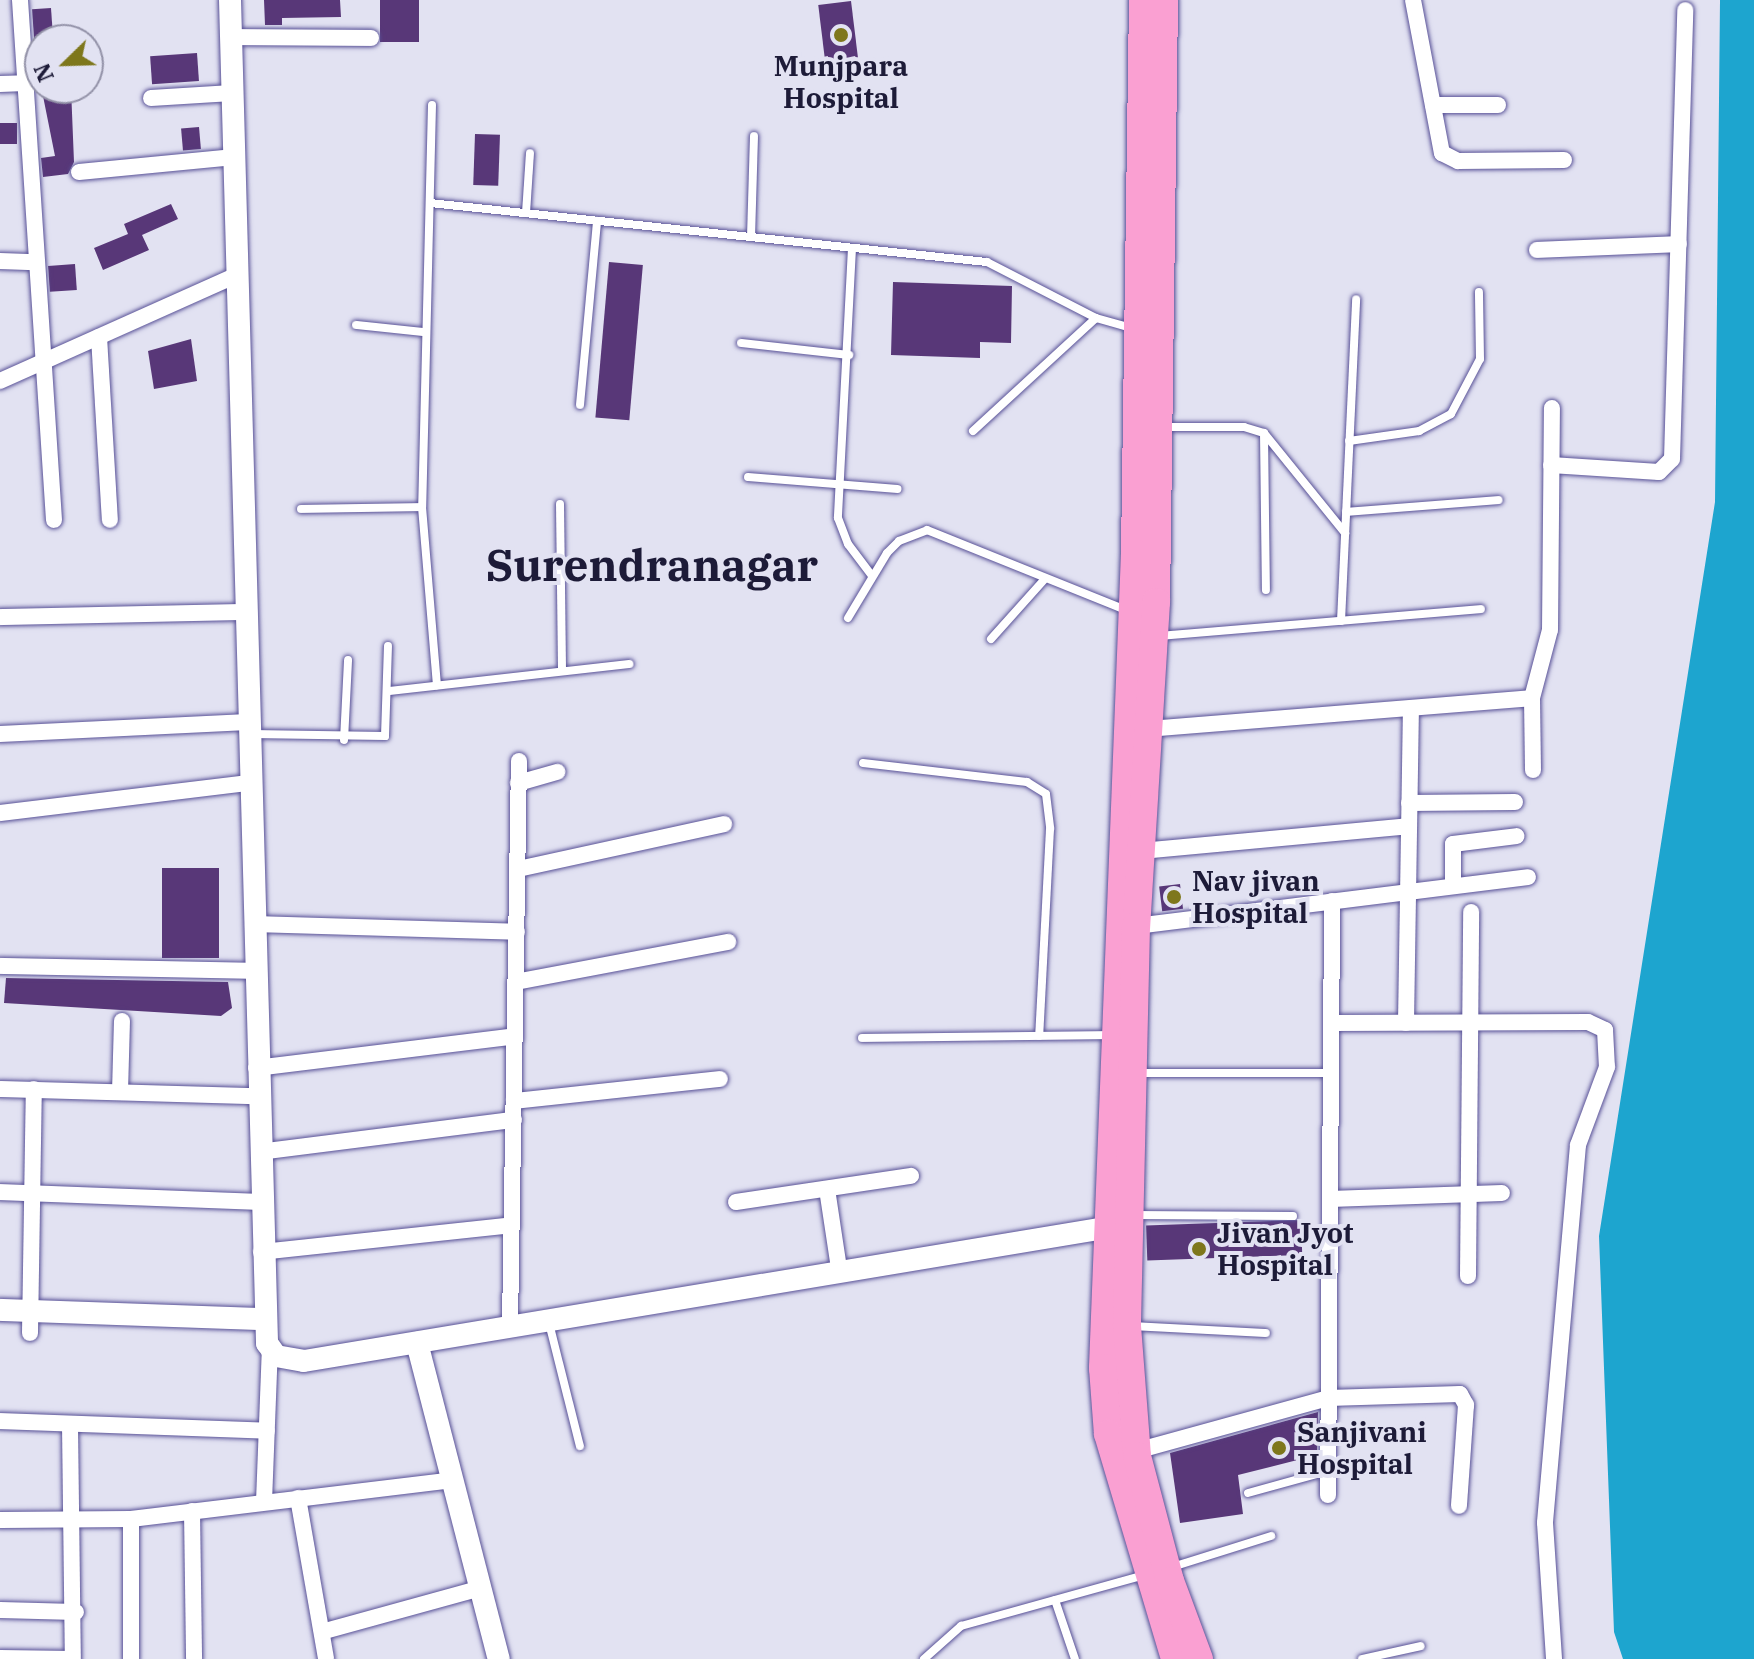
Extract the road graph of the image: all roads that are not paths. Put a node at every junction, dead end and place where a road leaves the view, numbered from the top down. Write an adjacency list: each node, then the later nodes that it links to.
1 (20, 0): 9 (street)
2 (230, 0): 7 (street)
3 (1143, 0): 37 (highway)
4 (1164, 0): 46 (highway)
5 (1413, 0): 16 (street)
6 (1685, 10): 27 (street)
7 (231, 37): 8 (street); 12 (street)
8 (371, 38)
9 (24, 66)
10 (24, 83): 11 (street)
11 (0, 84)
12 (232, 93): 13 (street); 20 (street)
13 (151, 98)
14 (26, 104): 31 (street)
15 (432, 105): 23 (lane)
16 (1433, 105): 17 (street); 21 (street)
17 (1498, 105)
18 (754, 136): 26 (lane)
19 (530, 153): 24 (lane)
20 (234, 157): 22 (street); 32 (street)
21 (1564, 160)
22 (79, 172)
23 (430, 203): 24 (lane); 38 (lane)
24 (526, 213): 25 (lane)
25 (597, 221): 26 (lane); 44 (lane)
26 (751, 237): 28 (lane)
27 (1679, 244): 29 (street); 50 (street)
28 (852, 248): 35 (lane); 41 (lane)
29 (1537, 250)
30 (0, 261): 31 (street)
31 (35, 262): 42 (street)
32 (237, 275): 39 (street); 66 (street)
33 (1479, 292): 49 (lane)
34 (1356, 299): 49 (lane)
35 (1096, 318): 37 (lane); 47 (lane)
36 (356, 325): 38 (lane)
37 (1137, 330): 70 (highway)
38 (424, 332): 56 (lane)
39 (99, 337): 42 (street); 60 (street)
40 (741, 343): 41 (lane)
41 (849, 355): 52 (lane)
42 (40, 363): 43 (street); 59 (street)
43 (0, 381)
44 (580, 405)
45 (1552, 408): 50 (street)
46 (1160, 427): 48 (lane); 70 (highway)
47 (973, 431)
48 (1264, 433): 61 (lane); 64 (lane)
49 (1349, 441): 58 (lane)
50 (1551, 465): 78 (street)
51 (748, 477): 52 (lane)
52 (840, 484): 53 (lane); 62 (lane)
53 (898, 489)
54 (1499, 500): 58 (lane)
55 (560, 504): 75 (lane)
56 (422, 507): 57 (lane); 76 (lane)
57 (301, 509)
58 (1346, 512): 61 (lane)
59 (54, 520)
60 (110, 520)
61 (1345, 534): 69 (lane)
62 (872, 576): 63 (lane); 68 (lane)
63 (1044, 580): 70 (lane); 71 (lane)
64 (1266, 590)
65 (1481, 609): 69 (lane)
66 (245, 612): 67 (street); 80 (street)
67 (0, 617)
68 (848, 618)
69 (1341, 621): 70 (lane)
70 (1139, 628): 81 (highway); 114 (highway)
71 (991, 639)
72 (388, 646): 77 (lane)
73 (348, 660): 83 (lane)
74 (629, 664): 75 (lane)
75 (562, 671): 76 (lane)
76 (437, 685): 77 (lane)
77 (389, 691): 83 (lane)
78 (1532, 698): 79 (street); 86 (street)
79 (1411, 709): 81 (street); 91 (street)
80 (248, 728): 82 (street); 83 (lane); 88 (street)
81 (1148, 729): 96 (highway)
82 (0, 734)
83 (344, 740)
84 (519, 761): 89 (street)
85 (863, 763): 116 (lane)
86 (1533, 770)
87 (557, 772): 89 (street)
88 (249, 783): 92 (street); 103 (street)
89 (518, 783): 97 (street)
90 (1515, 802): 91 (street)
91 (1409, 803): 94 (street)
92 (0, 813)
93 (724, 824): 97 (street)
94 (1408, 826): 96 (street); 100 (street)
95 (1517, 836): 99 (street)
96 (1141, 851): 104 (highway)
97 (518, 869): 105 (street)
98 (1528, 877): 99 (street)
99 (1453, 886): 100 (street)
100 (1407, 892): 101 (street); 112 (street)
101 (1332, 901): 104 (street); 111 (street)
102 (1471, 912): 113 (street)
103 (253, 924): 105 (street); 108 (street)
104 (1136, 926): 119 (highway)
105 (517, 932): 109 (street)
106 (728, 942): 109 (street)
107 (0, 966): 108 (street)
108 (254, 971): 118 (street)
109 (516, 982): 115 (street)
110 (122, 1021): 124 (street)
111 (1332, 1023): 112 (street); 120 (street)
112 (1406, 1023): 113 (street)
113 (1467, 1023): 134 (street); 189 (street)
114 (1112, 1035): 116 (lane); 139 (highway)
115 (515, 1036): 118 (street); 126 (street)
116 (1039, 1036): 117 (lane)
117 (862, 1038)
118 (256, 1068): 125 (street)
119 (1132, 1073): 120 (lane); 139 (highway)
120 (1331, 1073): 135 (street)
121 (720, 1079): 126 (street)
122 (0, 1089): 123 (street)
123 (34, 1089): 124 (street); 133 (street)
124 (120, 1092): 125 (street)
125 (257, 1096): 128 (street)
126 (514, 1101): 127 (street)
127 (514, 1120): 128 (street); 140 (street)
128 (259, 1152): 136 (street)
129 (911, 1176): 130 (street)
130 (827, 1189): 137 (street); 142 (street)
131 (0, 1192): 133 (street)
132 (1502, 1193): 134 (street)
133 (33, 1194): 136 (street); 147 (street)
134 (1468, 1195): 135 (street); 143 (street)
135 (1330, 1199): 153 (street)
136 (260, 1202): 141 (street)
137 (736, 1202)
138 (1293, 1216): 139 (lane)
139 (1120, 1222): 142 (street); 149 (highway); 171 (highway)
140 (512, 1225): 141 (street); 148 (street)
141 (261, 1252): 145 (street)
142 (839, 1268): 146 (street)
143 (1468, 1276)
144 (0, 1310): 147 (street)
145 (262, 1319): 147 (street); 152 (street)
146 (548, 1319): 148 (street); 157 (lane)
147 (32, 1322)
148 (510, 1326): 151 (street)
149 (1127, 1326): 150 (lane); 158 (highway)
150 (1266, 1333)
151 (417, 1343): 152 (street); 160 (street)
152 (270, 1348): 156 (street)
153 (1328, 1398): 158 (street); 159 (street); 165 (street)
154 (0, 1421): 155 (street)
155 (70, 1425): 156 (street); 167 (street)
156 (267, 1431): 164 (street)
157 (580, 1446)
158 (1136, 1451): 171 (highway)
159 (1328, 1471): 161 (lane); 162 (street)
160 (453, 1480): 163 (street); 172 (street)
161 (1248, 1493)
162 (1328, 1495)
163 (298, 1498): 164 (street); 176 (street)
164 (264, 1502): 166 (street)
165 (1459, 1506)
166 (192, 1511): 168 (street); 181 (street)
167 (72, 1519): 168 (street); 169 (street); 175 (street)
168 (131, 1519): 180 (street)
169 (0, 1520)
170 (1271, 1536): 171 (lane)
171 (1156, 1572): 173 (lane); 186 (highway); 187 (highway)
172 (481, 1588): 176 (street); 183 (street)
173 (1055, 1600): 184 (lane); 185 (lane)
174 (0, 1610): 175 (street)
175 (76, 1612): 179 (street)
176 (325, 1631): 182 (street)
177 (1421, 1646): 188 (lane)
178 (0, 1658): 179 (street)
179 (72, 1659)
180 (131, 1659)
181 (194, 1659)
182 (326, 1659)
183 (499, 1659)
184 (924, 1659)
185 (1075, 1659)
186 (1175, 1659)
187 (1199, 1659)
188 (1362, 1659)
189 (1554, 1659)

